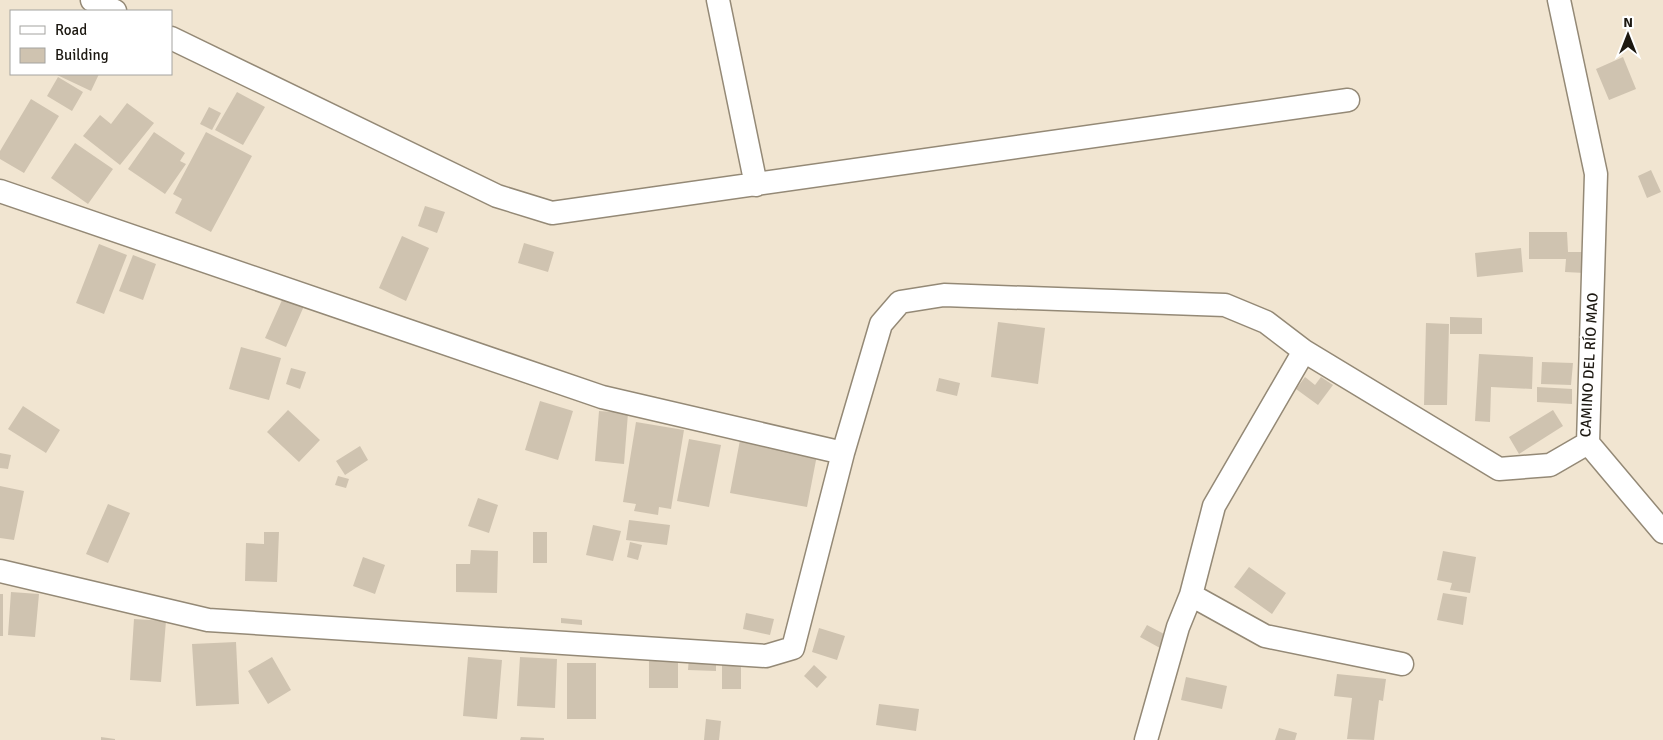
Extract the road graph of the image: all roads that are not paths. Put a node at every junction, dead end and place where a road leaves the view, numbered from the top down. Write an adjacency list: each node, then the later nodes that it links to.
1 (92, 0): 4 (street)
2 (718, 0): 7 (street)
3 (1559, 0): 10 (street, CAMINO DEL RÍO MAO)
4 (113, 10)
5 (172, 38): 7 (street)
6 (1348, 100): 7 (street)
7 (756, 185)
8 (0, 191): 11 (street)
9 (1304, 351): 10 (street, CAMINO DEL RÍO MAO); 11 (street, CAMINO DEL RÍO MAO); 14 (street)
10 (1588, 443): 12 (street)
11 (842, 453): 13 (street, CAMINO DEL RÍO MAO)
12 (1663, 532)
13 (0, 571)
14 (1192, 595): 15 (street); 16 (street)
15 (1402, 664)
16 (1146, 740)

